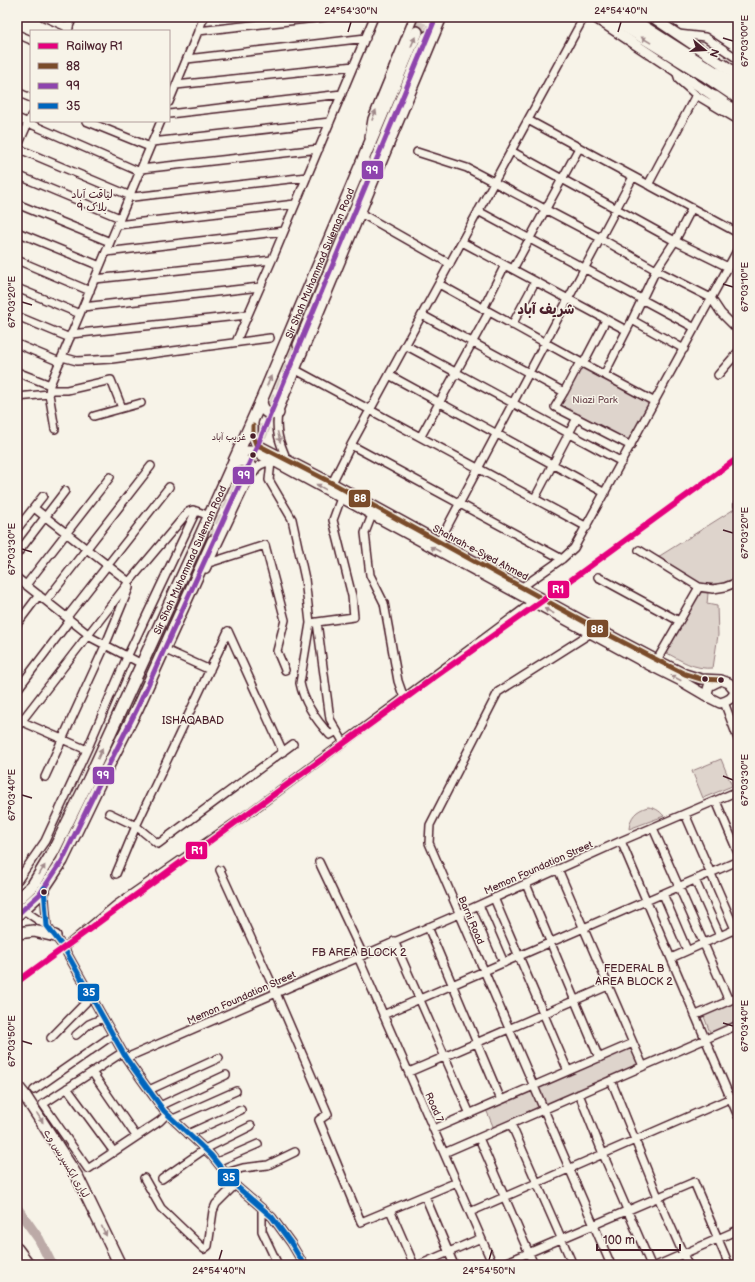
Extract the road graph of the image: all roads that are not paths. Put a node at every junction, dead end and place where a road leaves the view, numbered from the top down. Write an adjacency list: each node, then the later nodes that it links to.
1 (44, 17): 13 (street)
2 (73, 17): 13 (street)
3 (204, 17): 14 (street)
4 (325, 17): 14 (street)
5 (374, 17): 19 (street)
6 (414, 17): 53 (street, one-way to 6)
7 (443, 17): 36 (street)
8 (584, 17): 41 (street)
9 (594, 17): 25 (main road)
10 (610, 17): 34 (highway, one-way to 10)
11 (628, 17): 28 (highway)
12 (652, 17): 17 (main road)
13 (68, 29)
14 (198, 31): 21 (street)
15 (417, 32): 53 (highway, Sir Shah Muhammad Suleman Road, one-way to 15)
16 (17, 34): 20 (street)
17 (678, 34): 22 (street); 23 (main road)
18 (427, 37): 59 (highway, Sir Shah Muhammad Suleman Road)
19 (366, 38): 21 (street); 24 (street)
20 (30, 40)
21 (187, 59): 27 (street)
22 (738, 59)
23 (723, 65): 26 (highway)
24 (354, 66): 27 (street); 30 (street)
25 (676, 71): 31 (street); 32 (main road)
26 (738, 75)
27 (176, 85): 35 (street)
28 (738, 87)
29 (17, 92): 33 (street)
30 (342, 94): 38 (street); 45 (street)
31 (696, 95): 42 (street); 61 (street)
32 (715, 97): 37 (highway)
33 (30, 98)
34 (738, 98)
35 (170, 100)
36 (404, 111): 59 (highway); 70 (street)
37 (738, 113)
38 (170, 114)
39 (17, 118): 46 (street)
40 (30, 118): 46 (street)
41 (528, 120): 49 (street); 51 (street)
42 (738, 120)
43 (89, 122): 47 (street)
44 (161, 122): 47 (street)
45 (330, 122): 47 (street); 50 (street)
46 (28, 123): 48 (street); 54 (street)
47 (151, 144): 54 (street)
48 (17, 148): 62 (street)
49 (579, 148): 57 (street); 58 (street)
50 (319, 149): 54 (street); 56 (street)
51 (512, 150): 58 (street); 60 (street)
52 (417, 152): 60 (street)
53 (366, 153): 134 (highway, Sir Shah Muhammad Suleman Road, one-way to 53)
54 (140, 170): 62 (street)
55 (17, 175): 71 (street)
56 (307, 177): 62 (street); 65 (street)
57 (633, 177): 61 (street); 66 (street)
58 (562, 178): 66 (street); 68 (street)
59 (367, 180): 63 (highway, Sir Shah Muhammad Suleman Road)
60 (494, 182): 68 (street); 69 (street)
61 (648, 185): 67 (street)
62 (129, 195): 71 (street)
63 (358, 202): 91 (highway); 118 (highway, Sir Shah Muhammad Suleman Road)
64 (17, 204): 78 (street)
65 (295, 204): 71 (street); 72 (street)
66 (616, 208): 75 (street); 77 (street)
67 (692, 208): 74 (street); 77 (street)
68 (546, 209): 75 (street); 76 (street)
69 (478, 211): 76 (street); 79 (street)
70 (362, 214): 84 (street); 91 (street)
71 (119, 222): 78 (street)
72 (284, 231): 81 (street); 83 (street)
73 (17, 232): 86 (street)
74 (738, 233)
75 (600, 238): 87 (street); 90 (street)
76 (529, 239): 87 (street); 89 (street)
77 (675, 241): 88 (street); 90 (street)
78 (110, 242): 81 (street)
79 (462, 242): 84 (street); 85 (street)
80 (738, 248): 88 (street)
81 (106, 252): 86 (street)
82 (17, 260): 97 (street)
83 (272, 260): 92 (street); 95 (street)
84 (450, 264): 94 (street)
85 (505, 265): 89 (street); 102 (street)
86 (100, 266): 92 (street)
87 (584, 268): 99 (street); 100 (street)
88 (728, 268): 98 (street)
89 (513, 269): 93 (street)
90 (656, 270): 98 (street); 100 (street)
91 (337, 272): 124 (street)
92 (94, 279): 97 (street)
93 (535, 282): 99 (street); 108 (street)
94 (439, 284): 102 (street); 105 (street)
95 (260, 287): 101 (street); 103 (street)
96 (17, 288): 101 (street)
97 (90, 291): 101 (street)
98 (711, 298): 109 (street); 111 (street)
99 (568, 299): 106 (street); 115 (street)
100 (641, 299): 107 (street); 109 (street)
101 (81, 310): 112 (street)
102 (486, 310): 108 (street); 116 (street)
103 (247, 315): 112 (street); 114 (street)
104 (17, 316): 112 (street)
105 (422, 316): 116 (street); 119 (street)
106 (606, 320): 110 (street); 123 (street)
107 (632, 320): 110 (street); 120 (street)
108 (512, 325): 115 (street)
109 (694, 328): 120 (street)
110 (626, 330): 129 (street)
111 (738, 330)
112 (70, 336): 122 (street)
113 (270, 338): 114 (street)
114 (236, 342): 122 (street)
115 (544, 342): 123 (street); 127 (street)
116 (472, 343): 126 (street); 127 (street)
117 (17, 344): 122 (street)
118 (299, 345)
119 (405, 345): 126 (street); 128 (street)
120 (684, 349): 135 (street)
121 (738, 352): 130 (street)
122 (61, 359): 131 (street)
123 (581, 363): 129 (street); 132 (street)
124 (296, 370): 140 (street); 141 (street)
125 (17, 372): 131 (street)
126 (456, 373): 137 (street); 138 (street)
127 (528, 373): 132 (street); 138 (street)
128 (389, 375): 137 (street); 140 (street)
129 (604, 375): 135 (street)
130 (718, 375)
131 (50, 390): 133 (street); 139 (street); 145 (street)
132 (564, 392): 143 (street)
133 (17, 396)
134 (261, 401): 141 (highway); 144 (highway, Sir Shah Muhammad Suleman Road)
135 (655, 402): 150 (street)
136 (141, 403): 139 (street)
137 (440, 403): 146 (street); 148 (street)
138 (512, 403): 146 (street); 147 (street)
139 (122, 408): 142 (street)
140 (371, 409): 148 (street); 149 (street)
141 (278, 413): 152 (street, one-way to 152)
142 (94, 416)
143 (577, 418): 147 (street); 150 (street)
144 (253, 420): 151 (highway, Sir Shah Muhammad Suleman Road); 152 (main road, Shahrah-e-Syed Ahmed)
145 (55, 429)
146 (496, 433): 154 (street); 156 (street)
147 (569, 433): 153 (street); 154 (street)
148 (421, 436): 156 (street)
149 (351, 445): 159 (street); 166 (street)
150 (631, 446): 153 (street)
151 (234, 461): 152 (main road, Shahrah-e-Syed Ahmed); 157 (highway); 171 (highway, Sir Shah Muhammad Suleman Road)
152 (279, 462): 157 (street); 159 (main road, Shahrah-e-Syed Ahmed); 164 (main road, Shahrah-e-Syed Ahmed, one-way to 152); 195 (street)
153 (622, 462): 162 (street)
154 (552, 464): 162 (street); 165 (street)
155 (151, 466): 177 (street)
156 (478, 467): 165 (street); 166 (street)
157 (253, 471): 181 (street)
158 (110, 477): 174 (street)
159 (332, 483): 176 (main road, Shahrah-e-Syed Ahmed)
160 (169, 487): 182 (street)
161 (66, 491): 170 (street)
162 (605, 493): 172 (street)
163 (43, 496): 167 (street)
164 (341, 498): 169 (main road, Shahrah-e-Syed Ahmed); 195 (street)
165 (534, 498): 172 (street)
166 (459, 503): 176 (street); 180 (street)
167 (34, 508): 170 (street); 173 (street)
168 (196, 511): 171 (street); 185 (street); 201 (street)
169 (372, 515): 191 (main road, Shahrah-e-Syed Ahmed, one-way to 169); 209 (street)
170 (46, 516): 174 (street); 179 (street)
171 (210, 516): 203 (highway, Sir Shah Muhammad Suleman Road)
172 (587, 527): 180 (street)
173 (17, 529)
174 (67, 533): 177 (street); 187 (street)
175 (213, 541): 212 (highway, Sir Shah Muhammad Suleman Road)
176 (439, 542): 188 (main road, Shahrah-e-Syed Ahmed)
177 (87, 549): 182 (street); 192 (street)
178 (639, 550): 189 (street)
179 (17, 554)
180 (562, 559): 188 (street)
181 (209, 563): 200 (street); 205 (street)
182 (108, 565): 185 (street); 193 (street)
183 (598, 577): 194 (street)
184 (17, 578): 187 (street)
185 (130, 582): 198 (street); 199 (street)
186 (738, 582): 189 (street)
187 (26, 585): 190 (street)
188 (522, 587): 191 (main road, Shahrah-e-Syed Ahmed)
189 (699, 587): 194 (street)
190 (39, 595): 192 (street); 196 (street)
191 (535, 598): 197 (main road, Shahrah-e-Syed Ahmed); 209 (street)
192 (46, 601): 193 (street)
193 (69, 618): 198 (street); 207 (street)
194 (679, 621): 202 (street)
195 (313, 623): 215 (street); 215 (street)
196 (17, 624)
197 (593, 630): 202 (main road, Shahrah-e-Syed Ahmed); 210 (main road, Shahrah-e-Syed Ahmed, one-way to 197); 248 (street, Barni Road)
198 (89, 636): 199 (street); 213 (street)
199 (105, 646): 201 (street); 216 (street)
200 (168, 651): 204 (street); 212 (street)
201 (126, 657): 203 (street); 220 (street)
202 (657, 660): 206 (main road, Shahrah-e-Syed Ahmed)
203 (142, 664): 243 (highway, Sir Shah Muhammad Suleman Road, one-way to 203)
204 (210, 670): 221 (street); 227 (street)
205 (285, 670)
206 (729, 681): 208 (main road); 210 (main road)
207 (17, 690)
208 (736, 694): 211 (main road)
209 (404, 698): 218 (street)
210 (710, 698): 211 (main road)
211 (724, 702): 217 (street)
212 (137, 708): 241 (highway, Sir Shah Muhammad Suleman Road)
213 (23, 722): 214 (street); 216 (street)
214 (17, 727)
215 (337, 731): 218 (street)
216 (62, 739): 220 (street); 222 (street)
217 (738, 739)
218 (344, 743): 259 (street)
219 (293, 744): 221 (street)
220 (87, 750): 237 (street)
221 (283, 752): 227 (street)
222 (45, 777)
223 (738, 791): 224 (street, Memon Foundation Street)
224 (716, 800): 226 (street, Memon Foundation Street); 230 (street)
225 (109, 813): 227 (street)
226 (685, 814): 228 (street, Memon Foundation Street); 235 (street)
227 (136, 826): 236 (street)
228 (653, 828): 229 (street, Memon Foundation Street); 240 (street)
229 (621, 841): 233 (street, Memon Foundation Street); 245 (street)
230 (738, 853)
231 (738, 861): 235 (street)
232 (319, 862): 261 (street, Road 7)
233 (558, 869): 239 (street, Memon Foundation Street); 251 (street)
234 (220, 870): 268 (street)
235 (711, 873): 238 (street); 252 (street)
236 (116, 874)
237 (18, 879): 243 (street)
238 (695, 880): 240 (street); 255 (street)
239 (526, 884): 244 (street, Memon Foundation Street); 257 (street)
240 (679, 887): 242 (street); 258 (street)
241 (44, 888): 243 (highway, Sir Shah Muhammad Suleman Road); 249 (street)
242 (664, 894): 245 (street); 260 (street)
243 (29, 897): 247 (highway, Sir Shah Muhammad Suleman Road)
244 (494, 898): 246 (street, Memon Foundation Street); 262 (street)
245 (646, 901): 251 (street); 263 (street)
246 (479, 905): 248 (street, Memon Foundation Street); 264 (street)
247 (19, 908): 249 (street)
248 (459, 914): 250 (street, Memon Foundation Street); 265 (street, Barni Road)
249 (47, 926): 254 (street)
250 (428, 927): 256 (street, Memon Foundation Street); 266 (street)
251 (583, 928): 257 (street); 267 (street)
252 (737, 931): 255 (street)
253 (17, 934): 254 (highway)
254 (55, 936): 259 (street)
255 (720, 936): 258 (street)
256 (394, 941): 261 (street, Memon Foundation Street); 271 (street)
257 (550, 942): 262 (street); 272 (street)
258 (702, 944): 260 (street); 273 (street)
259 (64, 948): 269 (street)
260 (687, 950): 263 (street)
261 (360, 956): 268 (street, Memon Foundation Street); 275 (street, Road 7)
262 (519, 956): 264 (street); 274 (street)
263 (671, 958): 276 (street)
264 (504, 963): 265 (street)
265 (484, 972): 266 (street); 279 (street, Barni Road)
266 (452, 986): 271 (street); 284 (street)
267 (608, 986): 272 (street); 285 (street)
268 (276, 993): 286 (street, Memon Foundation Street); 336 (street)
269 (91, 997): 277 (street); 282 (street)
270 (738, 997): 273 (street)
271 (421, 999): 275 (street); 287 (street)
272 (575, 1000): 274 (street); 289 (street)
273 (729, 1001): 276 (street)
274 (544, 1014): 279 (street); 291 (street)
275 (384, 1015): 293 (street, Road 7)
276 (696, 1015): 283 (street)
277 (103, 1018): 280 (street); 281 (street)
278 (738, 1025): 283 (street)
279 (509, 1028): 284 (street); 297 (street, Barni Road)
280 (76, 1035)
281 (112, 1035): 286 (street); 299 (street)
282 (50, 1038)
283 (706, 1039): 290 (street); 303 (street)
284 (476, 1043): 287 (street); 304 (street)
285 (633, 1043): 289 (street); 290 (street)
286 (124, 1055): 292 (street, Memon Foundation Street); 300 (street)
287 (444, 1057): 293 (street); 308 (street)
288 (219, 1058): 300 (street)
289 (600, 1058): 291 (street)
290 (643, 1066): 295 (street)
291 (568, 1071): 297 (street)
292 (92, 1072): 298 (street, Memon Foundation Street); 315 (street)
293 (409, 1072): 313 (street, Road 7)
294 (226, 1075): 305 (street)
295 (611, 1080): 302 (street); 317 (street)
296 (17, 1086): 349 (highway, لیاری ایکسپریس وے, one-way to 349)
297 (534, 1086): 304 (street); 307 (street, Barni Road)
298 (67, 1088): 320 (street); 320 (street, Memon Foundation Street)
299 (34, 1090)
300 (149, 1090): 305 (street)
301 (236, 1091): 310 (street)
302 (579, 1094): 307 (street); 323 (street)
303 (734, 1096): 309 (street); 317 (street)
304 (502, 1100): 308 (street)
305 (160, 1106): 310 (street)
306 (241, 1110): 314 (street)
307 (544, 1110): 311 (street); 325 (street, Barni Road)
308 (470, 1114): 313 (street)
309 (738, 1116)
310 (170, 1117): 314 (street); 315 (street)
311 (511, 1124): 316 (street); 330 (street)
312 (251, 1126): 319 (street)
313 (434, 1129): 322 (street, Road 7)
314 (188, 1134): 319 (street)
315 (136, 1136): 320 (street)
316 (479, 1138): 322 (street); 334 (street)
317 (635, 1140): 323 (street); 333 (street)
318 (258, 1144): 324 (street)
319 (205, 1149): 324 (street); 328 (street)
320 (114, 1152)
321 (295, 1152): 326 (street)
322 (444, 1153): 329 (street, Road 7)
323 (603, 1154): 325 (street); 337 (street)
324 (217, 1162): 326 (street)
325 (569, 1169): 330 (street); 339 (street, Barni Road)
326 (226, 1173): 331 (street)
327 (144, 1178): 331 (street)
328 (162, 1179)
329 (457, 1182): 332 (street); 338 (street, Road 7)
330 (538, 1183): 334 (street); 342 (street)
331 (235, 1185): 335 (street)
332 (425, 1196): 336 (street); 345 (street)
333 (658, 1196): 337 (street); 343 (street); 347 (street)
334 (504, 1198): 338 (street); 346 (street)
335 (262, 1209): 350 (street); 351 (street)
336 (390, 1210): 352 (street)
337 (627, 1210): 339 (street); 360 (street)
338 (470, 1212): 341 (street, Road 7)
339 (593, 1224): 342 (street); 359 (street, Barni Road)
340 (738, 1230): 343 (street)
341 (482, 1238): 345 (street); 355 (street, Road 7)
342 (562, 1238): 346 (street); 358 (street)
343 (718, 1239): 347 (street); 363 (street)
344 (17, 1249): 348 (highway)
345 (448, 1252): 353 (street); 354 (street)
346 (528, 1253): 356 (street); 357 (street)
347 (683, 1254): 361 (street); 362 (street)
348 (29, 1265)
349 (120, 1265)
350 (278, 1265)
351 (304, 1265)
352 (414, 1265)
353 (419, 1265)
354 (454, 1265)
355 (493, 1265)
356 (500, 1265)
357 (534, 1265)
358 (573, 1265)
359 (611, 1265)
360 (651, 1265)
361 (658, 1265)
362 (688, 1265)
363 (729, 1265)

